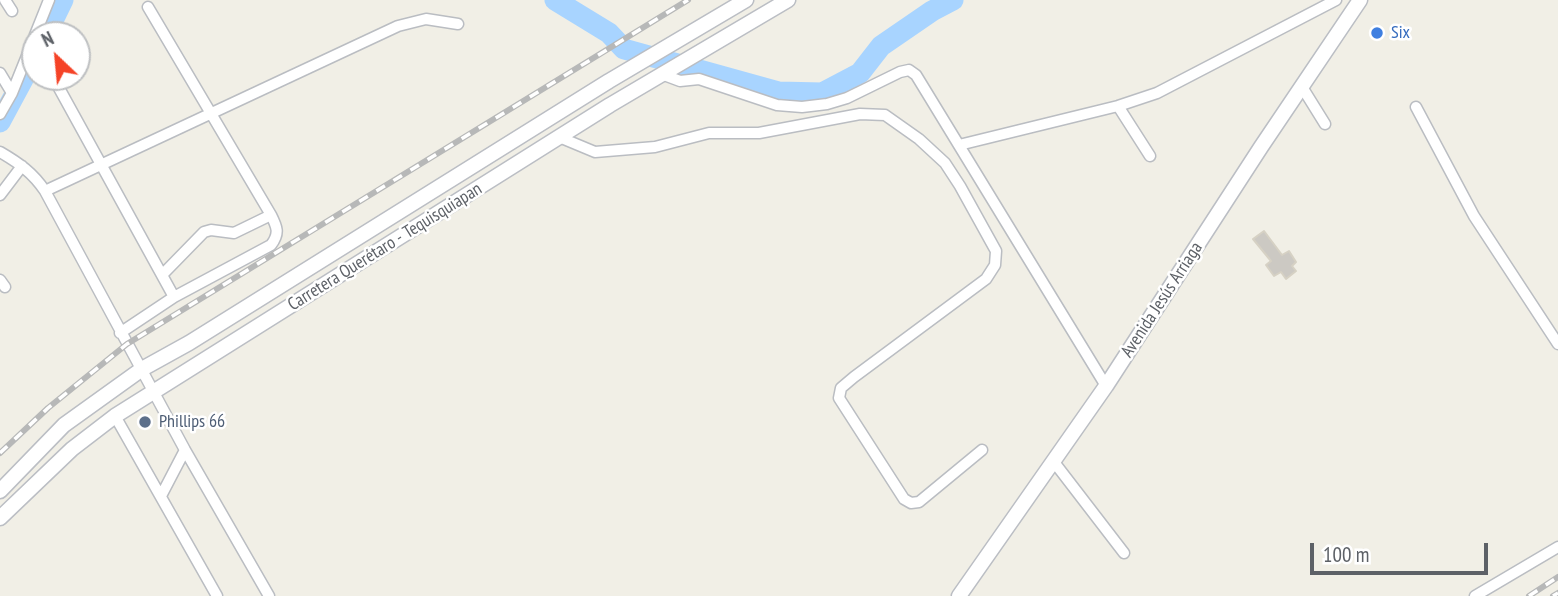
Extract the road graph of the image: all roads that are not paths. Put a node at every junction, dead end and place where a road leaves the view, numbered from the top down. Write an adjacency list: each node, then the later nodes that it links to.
1 (5, 0): 8 (street)
2 (49, 0): 9 (street)
3 (746, 0): 35 (main road, Carretera Querétaro - Tequisquiapan)
4 (788, 0): 13 (main road, Carretera Querétaro - Tequisquiapan)
5 (1336, 0): 17 (street)
6 (1360, 0): 14 (main road, Avenida Jesús Arriaga)
7 (148, 7): 19 (street)
8 (12, 11)
9 (41, 21)
10 (458, 24): 19 (street)
11 (21, 71): 16 (street)
12 (0, 73): 16 (street)
13 (666, 73): 22 (main road, Carretera Querétaro - Tequisquiapan); 23 (street)
14 (1302, 87): 21 (street); 36 (main road, Avenida Jesús Arriaga)
15 (62, 91): 27 (street)
16 (12, 93): 20 (street)
17 (1118, 106): 23 (street); 25 (street)
18 (1416, 107): 34 (street)
19 (210, 113): 27 (street); 30 (street)
20 (0, 114)
21 (1325, 124)
22 (559, 137): 37 (main road, Carretera Querétaro - Tequisquiapan); 40 (street)
23 (959, 145): 36 (street)
24 (0, 152): 26 (street)
25 (1150, 156)
26 (20, 164): 28 (street); 29 (street)
27 (101, 166): 28 (street); 31 (street)
28 (45, 191): 33 (street)
29 (0, 195)
30 (271, 215): 31 (street); 32 (street)
31 (162, 275): 32 (street)
32 (174, 297): 33 (street)
33 (120, 332): 35 (street)
34 (1558, 344)
35 (142, 369): 37 (street); 42 (main road, Carretera Querétaro - Tequisquiapan)
36 (1106, 386): 41 (main road, Avenida Jesús Arriaga)
37 (153, 391): 38 (main road, Carretera Querétaro - Tequisquiapan); 39 (street)
38 (116, 416): 43 (street); 44 (main road, Carretera Querétaro - Tequisquiapan)
39 (185, 450): 43 (street); 48 (street)
40 (982, 450)
41 (1054, 462): 46 (street); 49 (main road, Avenida Jesús Arriaga)
42 (0, 491)
43 (160, 496): 47 (street)
44 (0, 518)
45 (1558, 547): 50 (street)
46 (1124, 553)
47 (217, 596)
48 (269, 596)
49 (959, 596)
50 (1475, 596)

